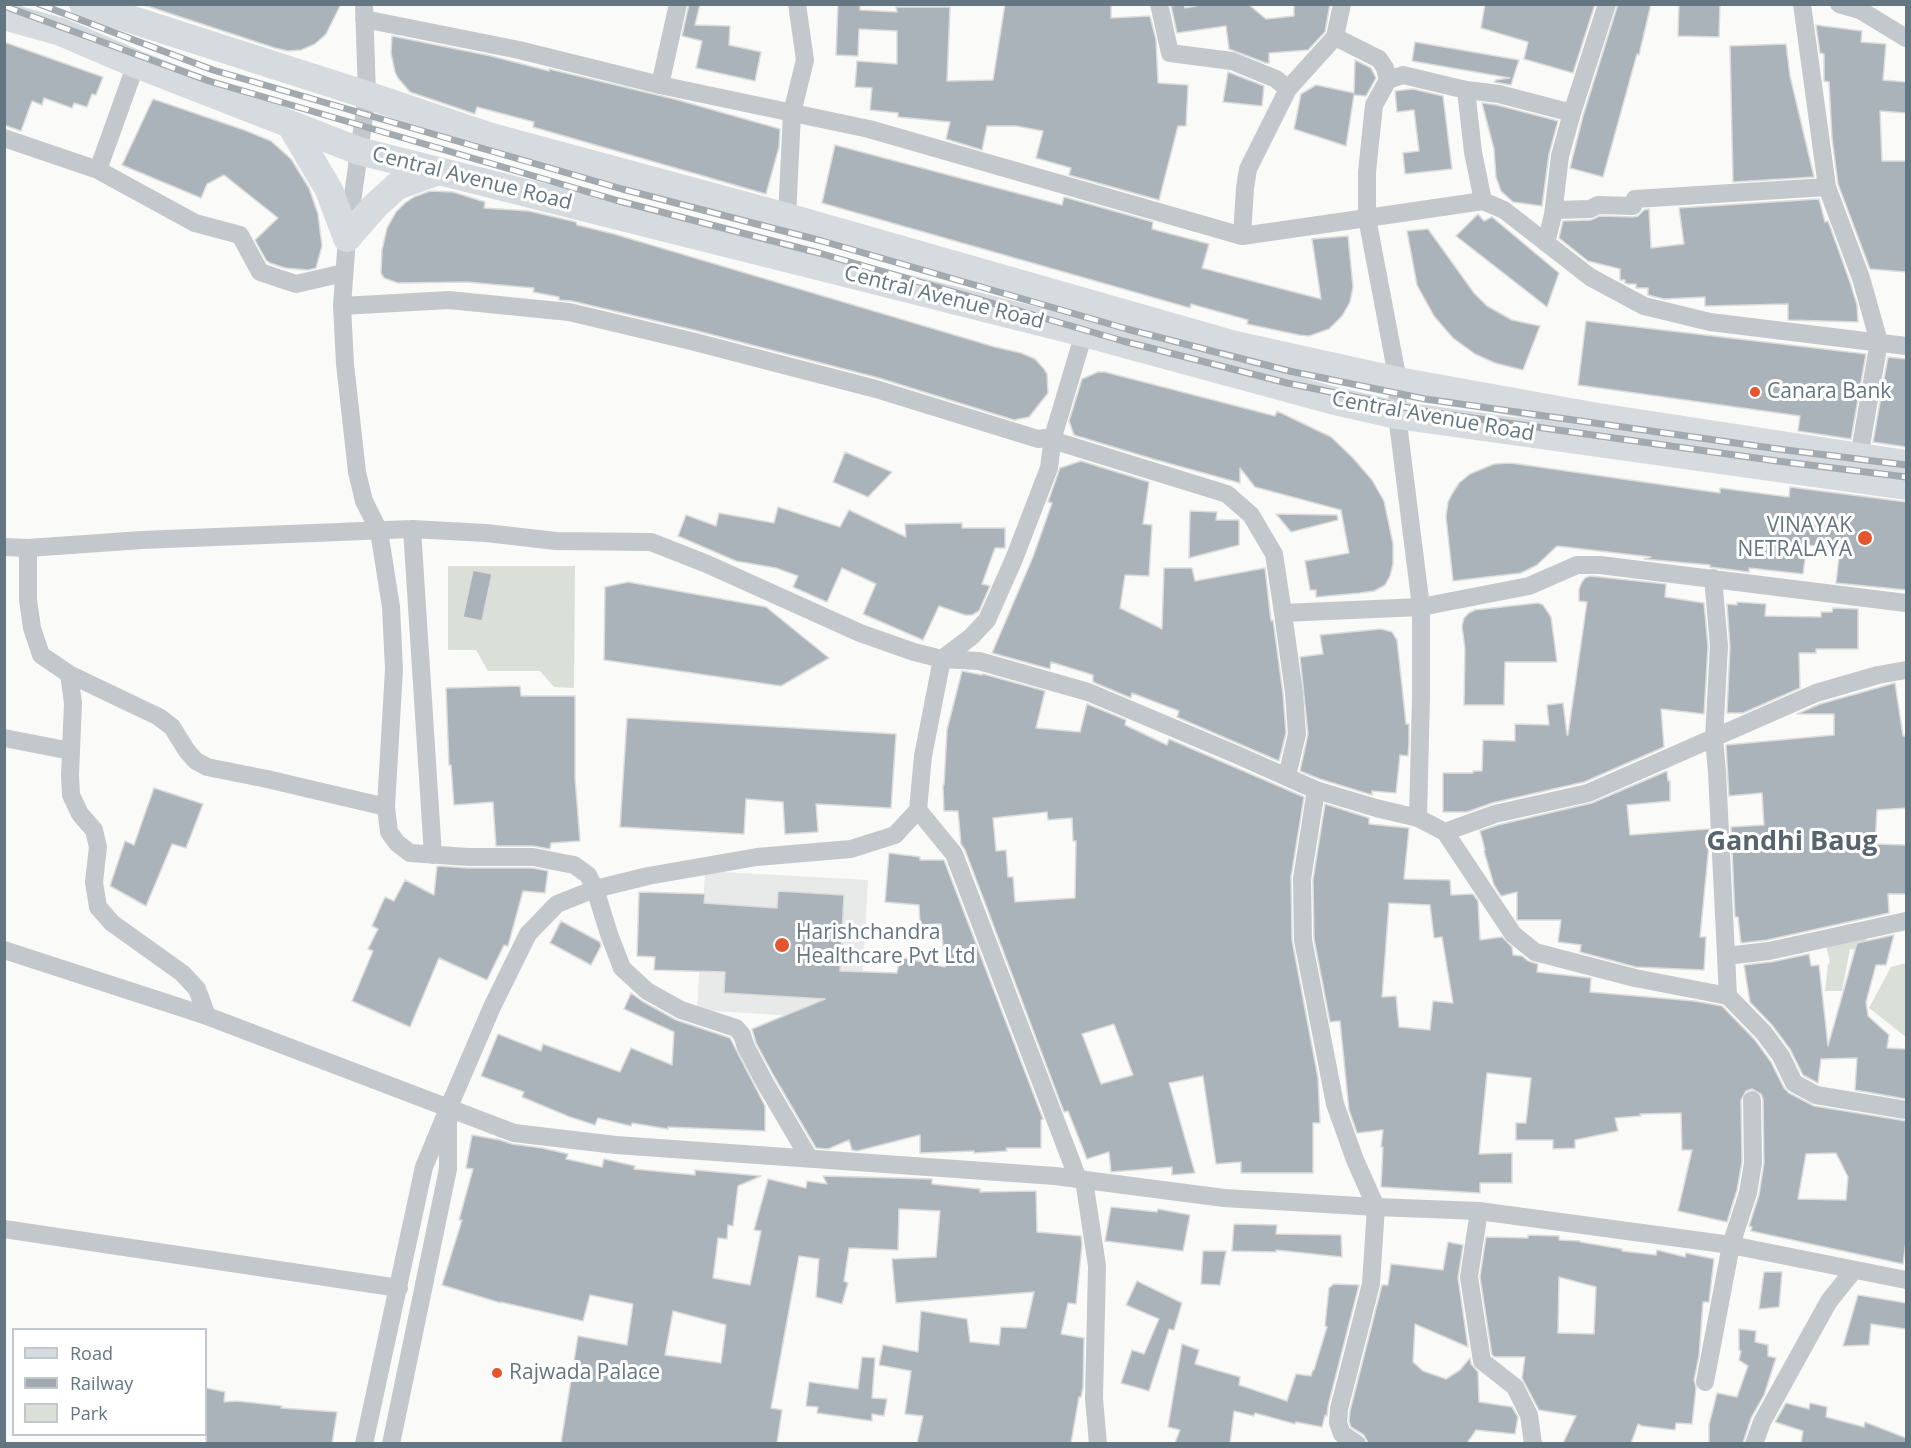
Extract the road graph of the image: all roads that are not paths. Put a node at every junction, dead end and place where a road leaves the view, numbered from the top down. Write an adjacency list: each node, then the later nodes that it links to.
1 (82, 4): 18 (main road, Central Avenue Road)
2 (678, 4): 15 (street)
3 (797, 4): 19 (street)
4 (1159, 4): 16 (street)
5 (1342, 4): 11 (street)
6 (1607, 4): 20 (street)
7 (1802, 4): 26 (street)
8 (1839, 4): 12 (street)
9 (364, 12): 15 (street); 18 (street)
10 (4, 16): 13 (main road, Central Avenue Road)
11 (1335, 37): 14 (street); 16 (street)
12 (1906, 38)
13 (136, 64): 21 (main road, Central Avenue Road); 24 (street)
14 (1388, 80): 17 (street); 30 (street)
15 (660, 85): 19 (street)
16 (1288, 89): 31 (street)
17 (1466, 90): 20 (street); 27 (street)
18 (367, 95): 23 (street); 29 (main road, Central Avenue Road)
19 (792, 113): 29 (street); 31 (street)
20 (1572, 113): 28 (street)
21 (290, 124): 23 (main road, Central Avenue Road); 32 (main road)
22 (4, 138): 24 (street)
23 (359, 151): 25 (main road, Central Avenue Road); 32 (street)
24 (98, 170): 34 (street)
25 (438, 171): 32 (main road); 36 (main road, Central Avenue Road)
26 (1827, 187): 28 (street); 37 (street)
27 (1483, 201): 30 (street); 33 (street)
28 (1553, 215): 33 (street)
29 (787, 217): 39 (main road, Central Avenue Road)
30 (1367, 218): 31 (street); 39 (street)
31 (1242, 236)
32 (347, 238): 34 (street)
33 (1546, 243): 37 (street)
34 (344, 273): 35 (street)
35 (342, 306): 41 (street); 46 (street)
36 (1084, 333): 40 (main road, Central Avenue Road); 41 (street)
37 (1879, 342): 38 (street); 42 (street)
38 (1906, 346)
39 (1398, 381): 40 (street); 42 (main road, Central Avenue Road)
40 (1397, 415): 44 (main road, Central Avenue Road); 51 (street)
41 (1053, 439): 52 (street); 53 (street)
42 (1859, 457): 43 (main road, Central Avenue Road)
43 (1906, 464)
44 (1906, 486)
45 (412, 529): 46 (street); 53 (street); 65 (street)
46 (379, 531): 48 (street); 61 (street)
47 (4, 547): 48 (street)
48 (28, 548): 55 (street)
49 (1713, 578): 50 (street); 51 (street); 57 (street)
50 (1906, 603)
51 (1421, 607): 52 (street); 63 (street)
52 (1283, 613): 59 (street)
53 (942, 659): 59 (street); 62 (street)
54 (1906, 670): 57 (street)
55 (69, 674): 58 (street); 61 (street)
56 (4, 738): 58 (street)
57 (1714, 738): 64 (street); 69 (street)
58 (71, 751): 71 (street)
59 (1287, 776): 60 (street)
60 (1316, 790): 63 (street); 77 (street)
61 (386, 807): 65 (street)
62 (918, 810): 66 (street); 76 (street)
63 (1418, 818): 64 (street)
64 (1445, 832): 70 (street)
65 (433, 855): 66 (street)
66 (595, 889): 73 (street); 75 (street)
67 (1906, 921): 69 (street)
68 (4, 950): 71 (street)
69 (1726, 956): 70 (street)
70 (1728, 996): 74 (street)
71 (207, 1016): 73 (street)
72 (1752, 1100): 80 (street)
73 (448, 1109): 75 (street); 83 (street); 86 (street)
74 (1906, 1110)
75 (810, 1158): 76 (street)
76 (1081, 1179): 77 (street); 87 (street)
77 (1376, 1207): 78 (street); 88 (street)
78 (1479, 1211): 80 (street); 89 (street)
79 (4, 1229): 83 (street)
80 (1731, 1245): 81 (street); 84 (street)
81 (1854, 1270): 82 (street); 90 (street)
82 (1906, 1280)
83 (399, 1288): 85 (street)
84 (1705, 1382)
85 (364, 1443)
86 (391, 1443)
87 (1098, 1443)
88 (1357, 1443)
89 (1533, 1443)
90 (1754, 1443)

